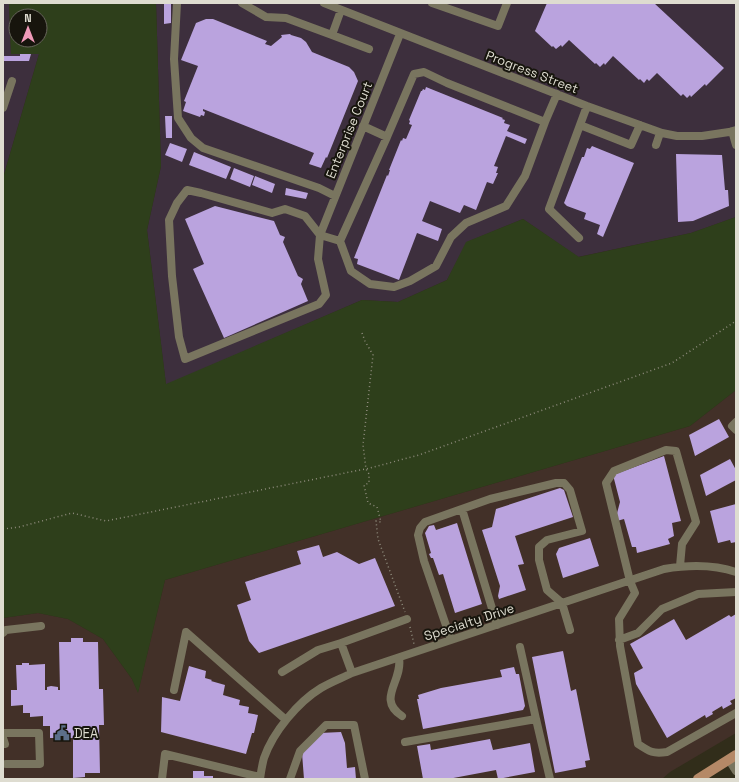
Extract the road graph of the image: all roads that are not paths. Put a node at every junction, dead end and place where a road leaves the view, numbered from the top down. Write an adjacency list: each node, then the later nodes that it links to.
1 (177, 3): 23 (street)
2 (242, 3): 7 (street)
3 (324, 3): 6 (street, Progress Street)
4 (432, 3): 5 (street)
5 (507, 3)
6 (341, 10): 7 (street); 8 (street, Progress Street)
7 (332, 34): 9 (street)
8 (400, 34): 11 (street, Progress Street); 17 (street, Enterprise Court)
9 (369, 49)
10 (12, 81): 13 (street)
11 (557, 94): 12 (street, Progress Street); 14 (street)
12 (587, 106): 15 (street); 16 (street, Progress Street)
13 (3, 108)
14 (545, 122): 20 (street); 26 (street)
15 (580, 125): 16 (street); 25 (street)
16 (640, 125): 19 (street, Progress Street)
17 (363, 126): 20 (street); 23 (street, Enterprise Court)
18 (734, 130): 19 (street, Progress Street); 22 (street)
19 (660, 133): 21 (street)
20 (387, 137): 26 (street)
21 (656, 145)
22 (736, 145)
23 (336, 196): 24 (street, Enterprise Court)
24 (320, 235): 24 (street, Enterprise Court); 26 (street)
25 (579, 238)
26 (340, 241)
27 (736, 422): 28 (street)
28 (736, 430)
29 (462, 509): 34 (street); 36 (street); 40 (street)
30 (680, 566): 31 (street, Specialty Drive); 32 (street, Specialty Drive); 32 (street)
31 (736, 572)
32 (630, 581): 34 (street, Specialty Drive); 41 (street)
33 (736, 592): 41 (street)
34 (562, 603): 36 (street, Specialty Drive); 38 (street)
35 (407, 619): 42 (street)
36 (497, 625): 40 (street, Specialty Drive)
37 (41, 626): 39 (street)
38 (570, 630)
39 (3, 633)
40 (451, 640): 44 (street, Specialty Drive)
41 (620, 640): 48 (street)
42 (341, 643): 45 (street); 46 (street)
43 (520, 647): 50 (street)
44 (399, 658): 46 (street, Specialty Drive); 49 (street)
45 (282, 672)
46 (352, 673): 51 (street, Specialty Drive)
47 (174, 690): 51 (street)
48 (736, 713)
49 (402, 716)
50 (536, 719): 53 (street); 61 (street)
51 (286, 720): 57 (street, Specialty Drive)
52 (3, 733): 55 (street)
53 (405, 742)
54 (732, 758): 56 (street); 62 (main road)
55 (6, 764)
56 (736, 771)
57 (260, 778): 58 (street)
58 (162, 779)
59 (290, 779): 60 (street)
60 (365, 779)
61 (550, 779)
62 (698, 779)

